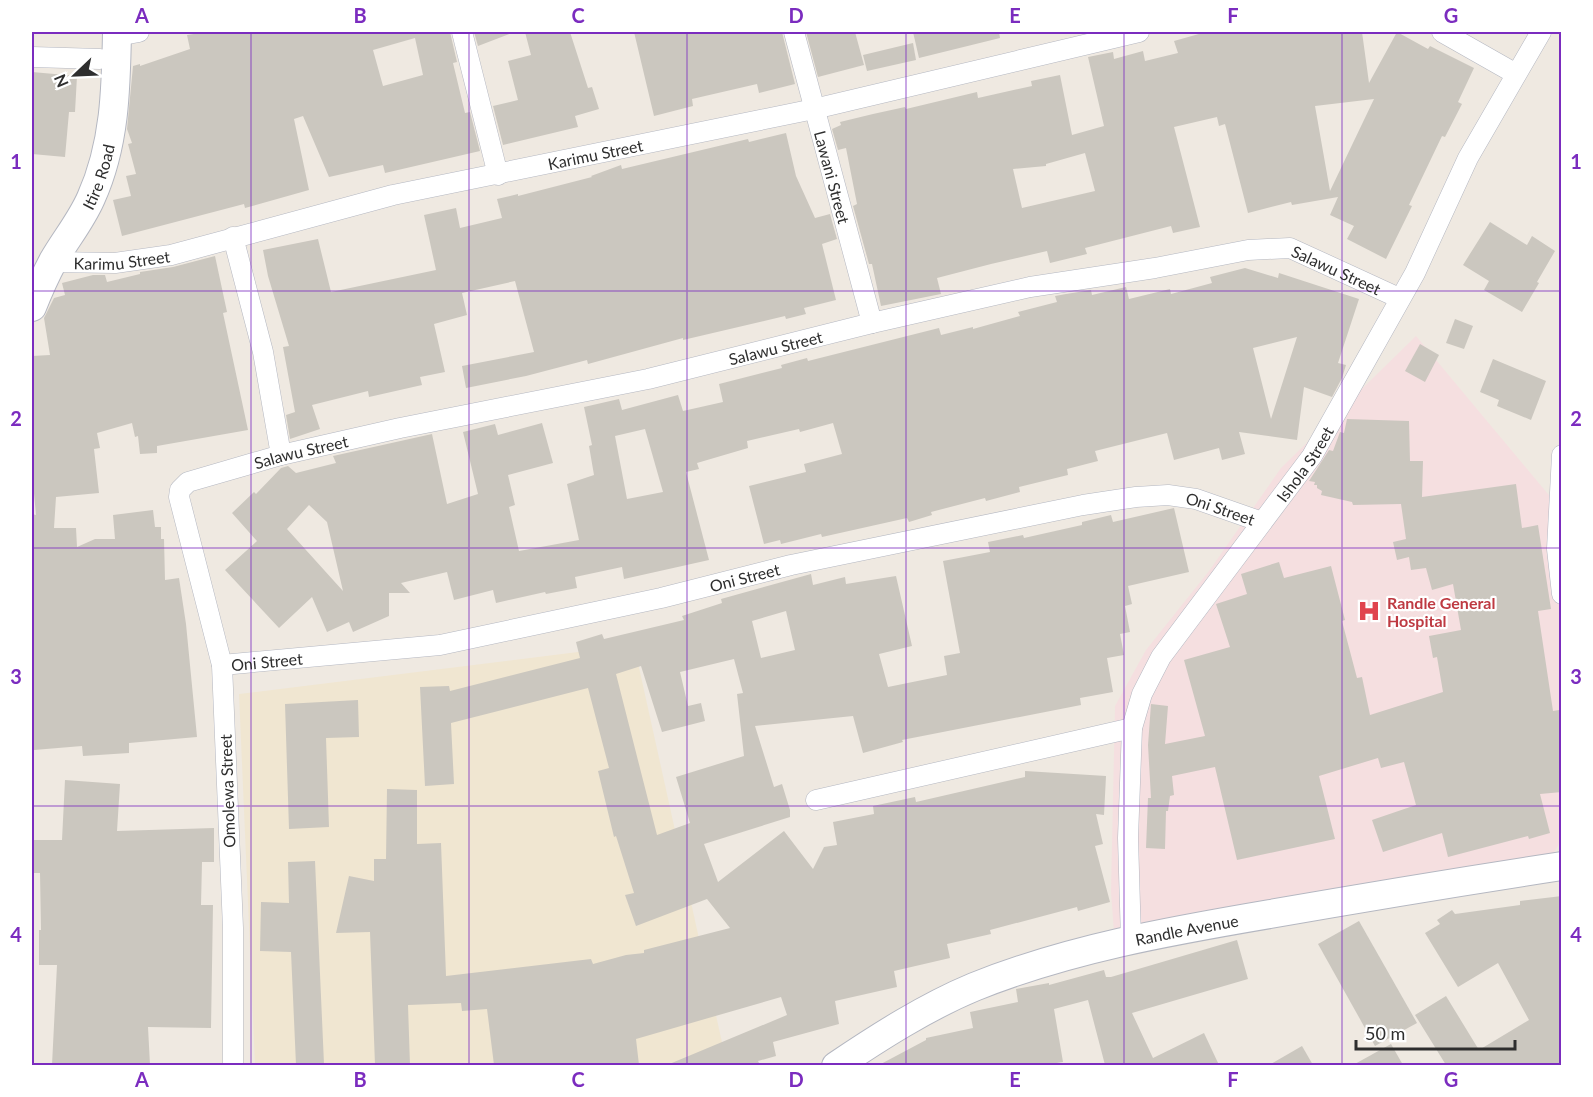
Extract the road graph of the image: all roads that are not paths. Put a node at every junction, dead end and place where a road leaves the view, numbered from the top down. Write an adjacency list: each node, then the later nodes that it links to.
1 (462, 32): 10 (street)
2 (794, 32): 9 (street, Lawani Street)
3 (1139, 32): 9 (street, Karimu Street)
4 (1442, 32): 8 (street)
5 (1541, 32): 8 (street, Ishola Street)
6 (114, 38): 7 (street); 12 (street, Itire Road)
7 (32, 57)
8 (1516, 74): 13 (street, Ishola Street)
9 (814, 109): 10 (street, Karimu Street); 15 (street, Lawani Street)
10 (498, 175): 11 (street, Karimu Street)
11 (233, 237): 12 (street, Karimu Street); 16 (street)
12 (42, 265): 14 (street, Itire Road)
13 (1399, 298): 15 (street, Salawu Street); 19 (street, Ishola Street)
14 (32, 307)
15 (872, 322): 16 (street, Salawu Street)
16 (281, 455): 18 (street, Salawu Street)
17 (1562, 455): 20 (street)
18 (185, 522): 21 (street, Omolewa Street)
19 (1262, 522): 21 (street, Oni Street); 22 (street, Ishola Street)
20 (1562, 594)
21 (222, 665): 26 (street, Omolewa Street)
22 (1132, 728): 23 (street); 25 (street, Ishola Street)
23 (816, 800)
24 (1562, 866): 25 (street, Randle Avenue)
25 (1131, 940): 27 (street, Randle Avenue)
26 (233, 1065)
27 (836, 1065)

